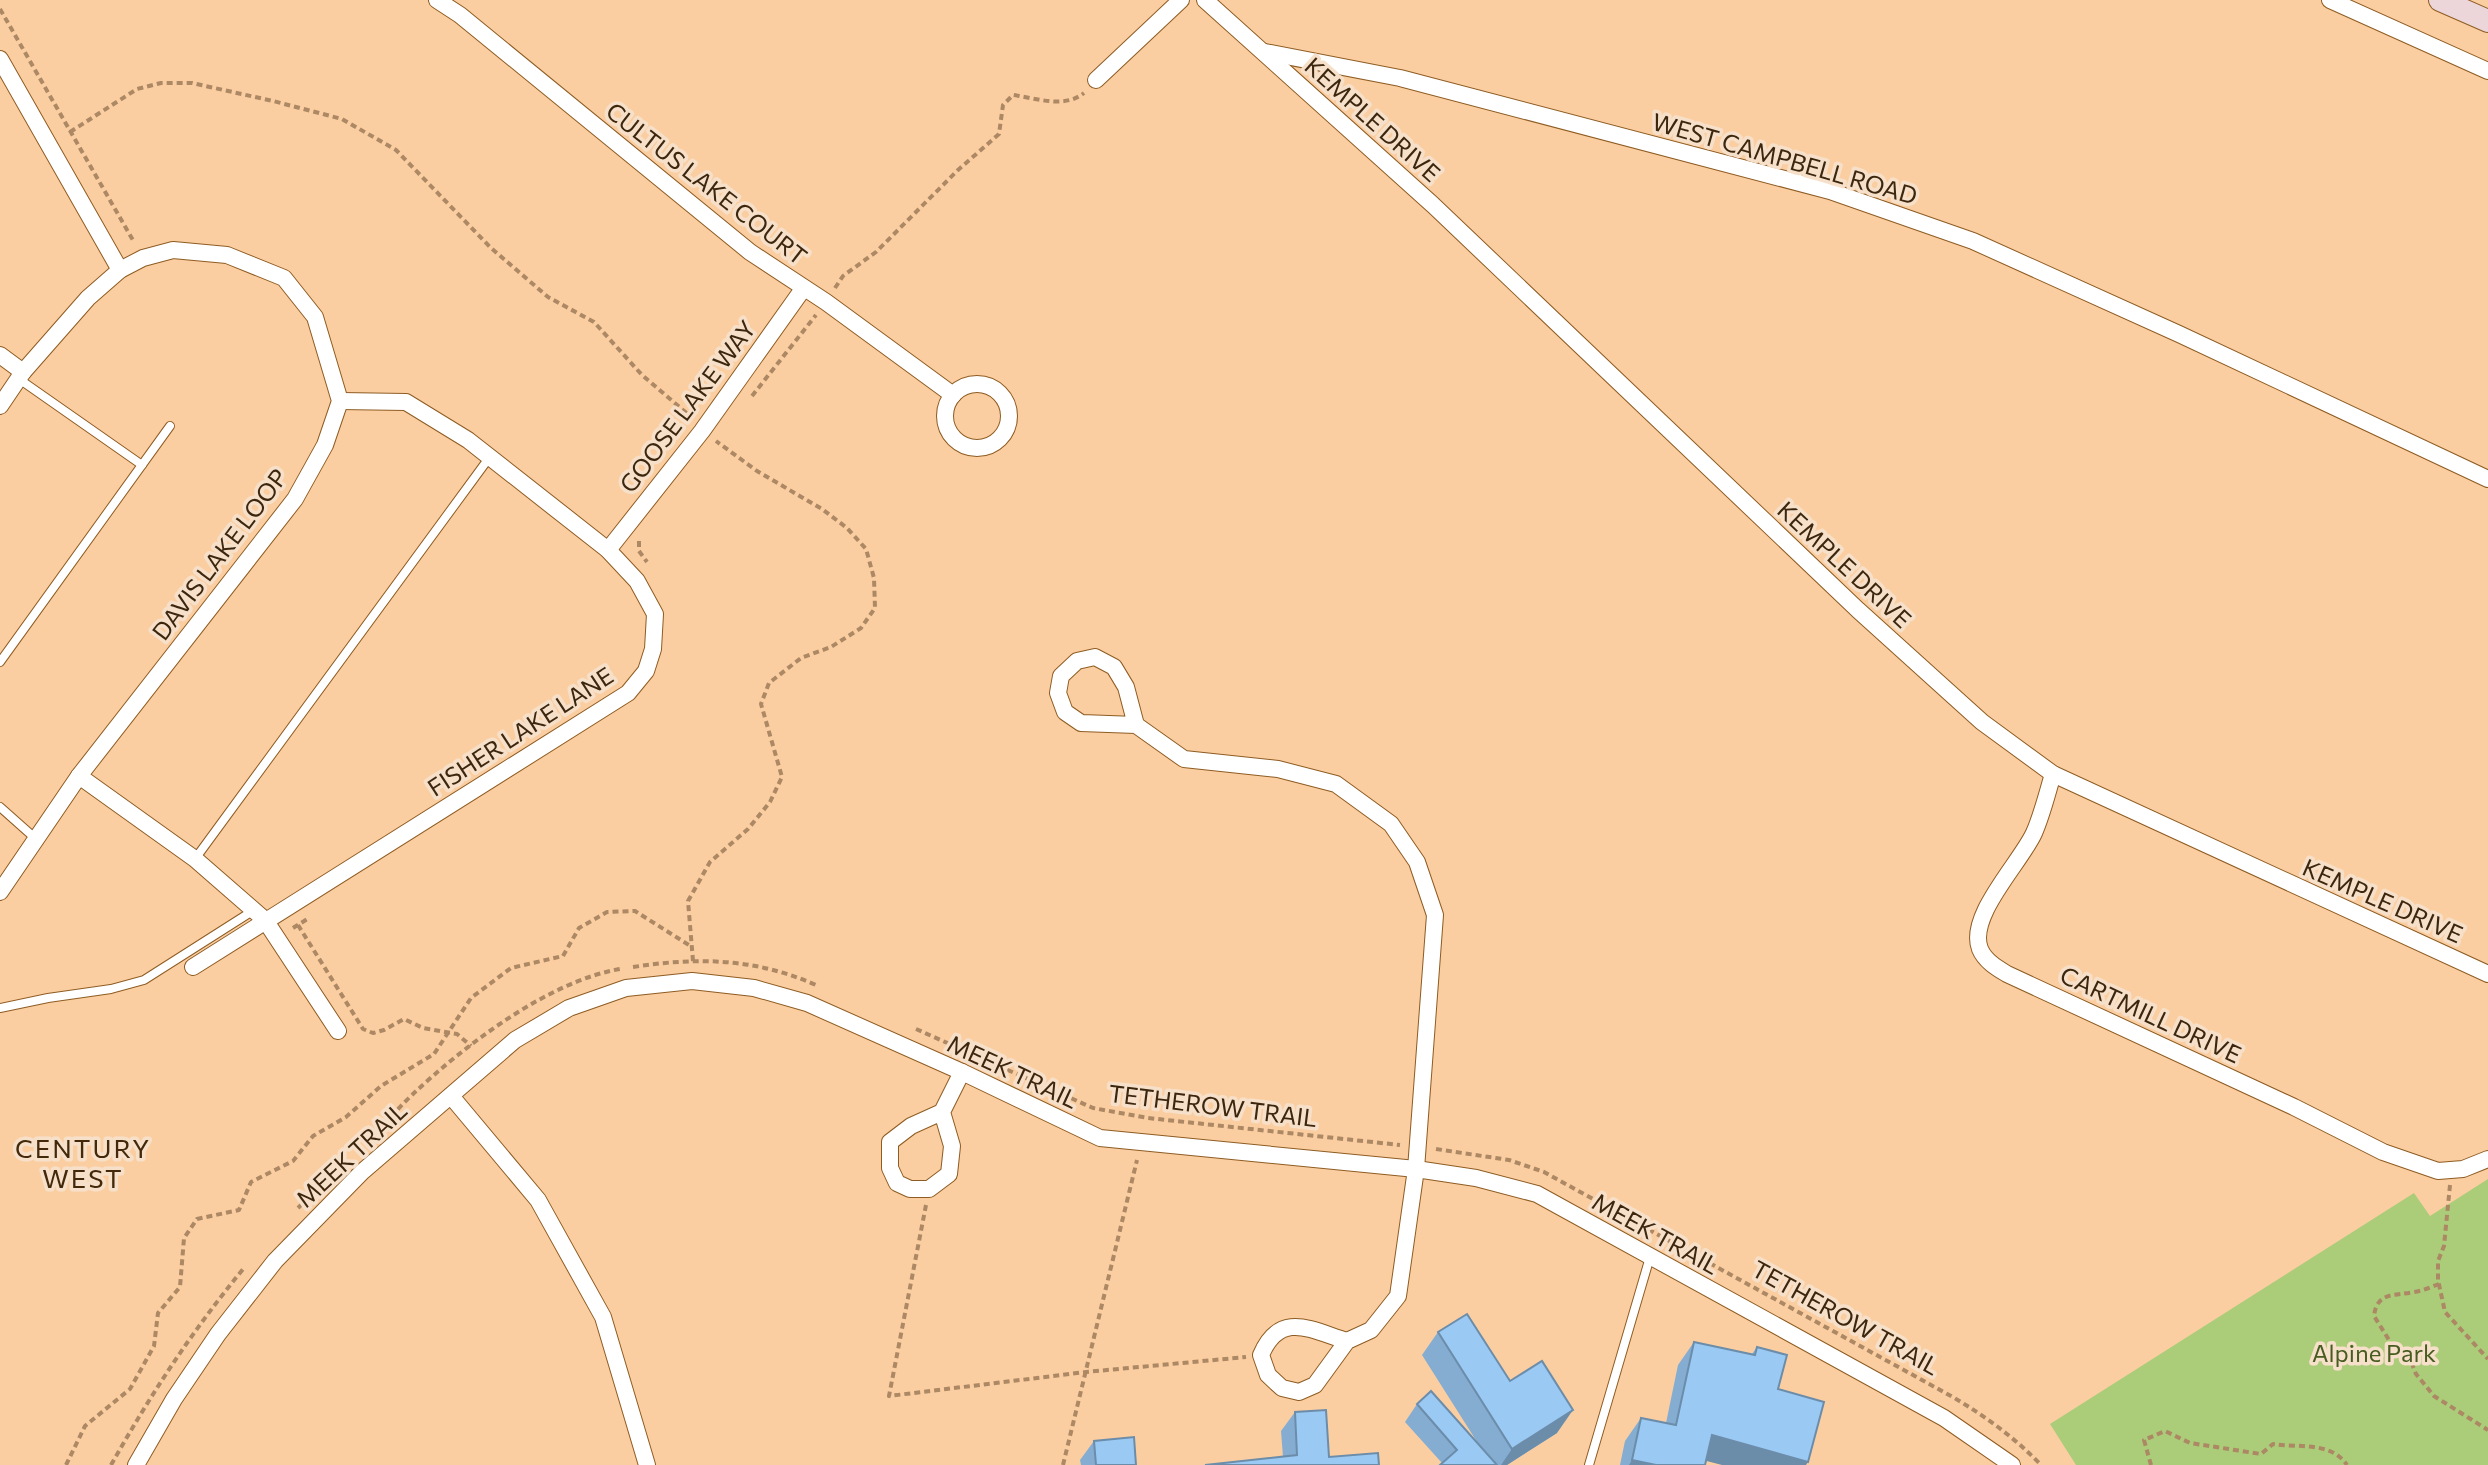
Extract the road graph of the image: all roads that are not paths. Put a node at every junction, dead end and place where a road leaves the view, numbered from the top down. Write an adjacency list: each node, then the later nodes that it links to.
1 (437, 0): 12 (street, CULTUS LAKE COURT)
2 (1181, 0): 10 (street)
3 (1205, 0): 7 (street, KEMPLE DRIVE)
4 (2330, 0): 9 (street)
5 (2440, 0): 6 (main road)
6 (2488, 21)
7 (1264, 52): 21 (street, WEST CAMPBELL ROAD); 25 (street, KEMPLE DRIVE)
8 (0, 59): 11 (street)
9 (2488, 71)
10 (1096, 80)
11 (120, 270): 14 (street); 16 (street)
12 (803, 289): 15 (street, CULTUS LAKE COURT); 22 (street, GOOSE LAKE WAY)
13 (0, 355): 14 (street)
14 (21, 376): 17 (street); 20 (lane)
15 (953, 395): 15 (street)
16 (340, 401): 19 (street, FISHER LAKE LANE); 26 (street, DAVIS LAKE LOOP)
17 (0, 406)
18 (170, 426): 20 (lane)
19 (489, 458): 22 (street, FISHER LAKE LANE); 29 (lane)
20 (142, 465): 23 (lane)
21 (2488, 479)
22 (608, 550): 31 (street, FISHER LAKE LANE)
23 (0, 662)
24 (1136, 725): 24 (street); 40 (street)
25 (2053, 774): 33 (street, KEMPLE DRIVE); 39 (street, CARTMILL DRIVE)
26 (79, 776): 28 (street, DAVIS LAKE LOOP); 29 (street)
27 (0, 807): 28 (lane)
28 (37, 840): 30 (street, DAVIS LAKE LOOP)
29 (195, 859): 31 (street)
30 (0, 892)
31 (260, 915): 32 (street, FISHER LAKE LANE); 34 (lane, FISHER LAKE LANE); 35 (street)
32 (193, 967)
33 (2488, 974)
34 (0, 1008)
35 (338, 1031)
36 (962, 1072): 37 (street, MEEK TRAIL); 38 (street); 40 (street, MEEK TRAIL)
37 (451, 1096): 43 (street, MEEK TRAIL); 44 (street)
38 (942, 1112): 38 (street)
39 (2488, 1159)
40 (1416, 1169): 41 (street, MEEK TRAIL); 42 (street)
41 (1650, 1257): 45 (lane); 46 (street, MEEK TRAIL)
42 (1347, 1341): 42 (street)
43 (136, 1465)
44 (647, 1465)
45 (1589, 1465)
46 (2012, 1465)

